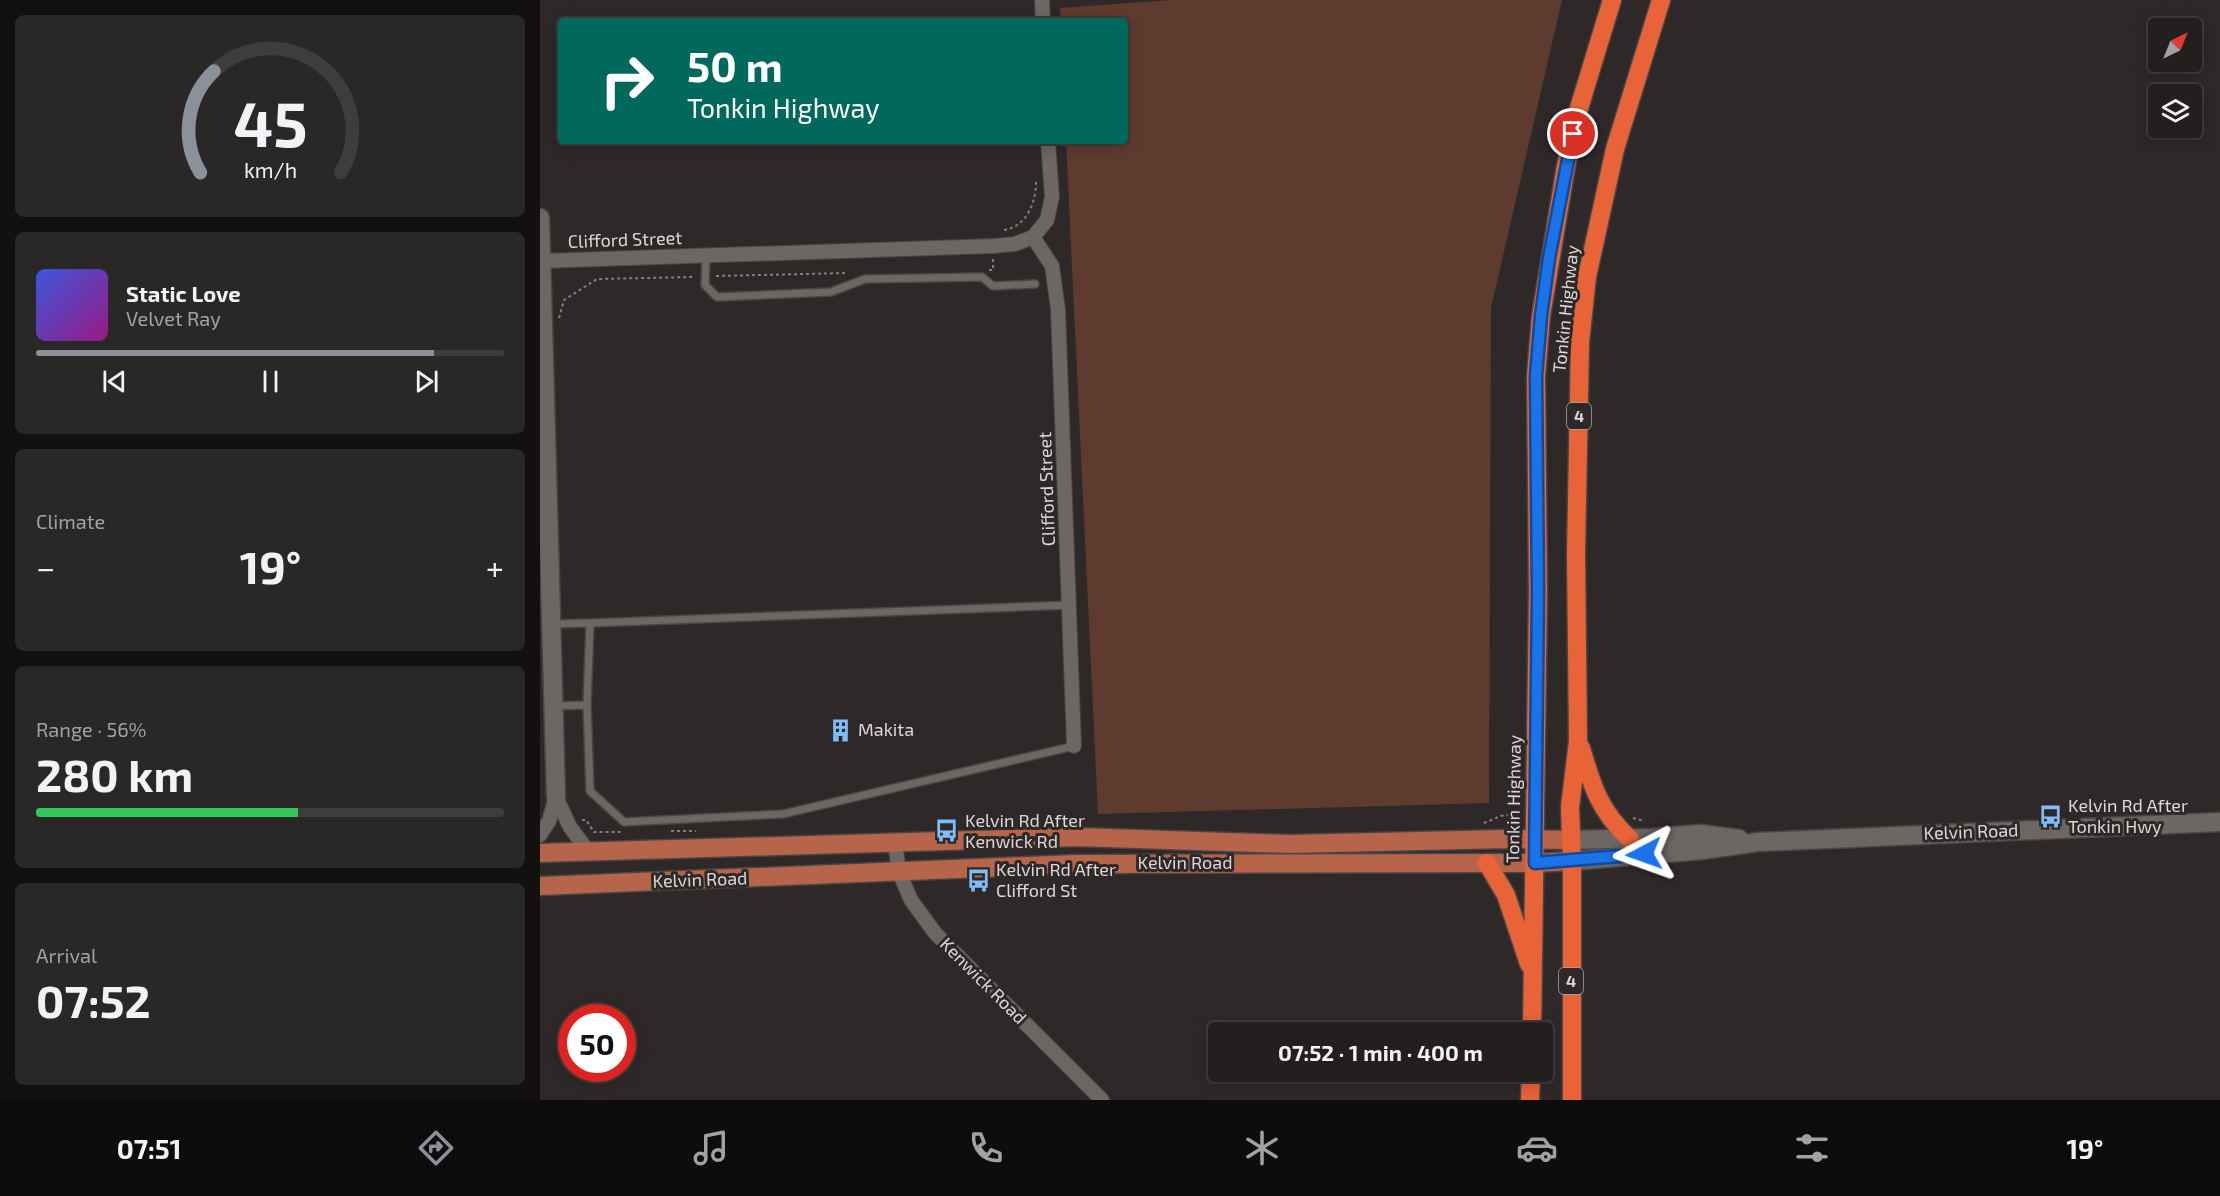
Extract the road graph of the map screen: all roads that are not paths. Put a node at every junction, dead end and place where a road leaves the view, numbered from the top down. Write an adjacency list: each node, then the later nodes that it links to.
1 (1042, 0): 4 (street)
2 (1612, 0): 21 (highway, Tonkin Highway / 4)
3 (1661, 0): 16 (highway, Tonkin Highway / 4)
4 (1043, 18)
5 (1048, 144): 7 (street)
6 (540, 218): 9 (main road)
7 (1033, 237): 8 (street, Clifford Street); 11 (street, Clifford Street)
8 (706, 256): 9 (street, Clifford Street); 10 (lane)
9 (542, 261): 13 (main road)
10 (1035, 284)
11 (1069, 605): 12 (lane); 17 (street, Clifford Street)
12 (590, 623): 13 (lane); 14 (lane)
13 (551, 624): 15 (main road)
14 (587, 705): 15 (lane); 17 (lane)
15 (554, 706): 18 (main road)
16 (1578, 741): 22 (highway); 23 (highway, Tonkin Highway / 4)
17 (1074, 746)
18 (556, 797): 20 (street); 26 (street)
19 (2220, 822): 24 (main road, Kelvin Road)
20 (540, 835)
21 (1534, 839): 23 (main road, Kelvin Road); 25 (main road, Kelvin Road); 30 (highway, Tonkin Highway / 4)
22 (1630, 839): 23 (main road, Kelvin Road); 24 (main road, Kelvin Road)
23 (1571, 840): 28 (highway, Tonkin Highway / 4)
24 (1758, 842): 28 (main road, Kelvin Road)
25 (896, 843): 26 (main road, Kelvin Road); 31 (street, Kenwick Road)
26 (588, 851): 27 (main road, Kelvin Road)
27 (540, 853)
28 (1572, 861): 30 (main road, Kelvin Road); 38 (highway, Tonkin Highway / 4)
29 (1487, 863): 30 (main road, Kelvin Road); 31 (main road, Kelvin Road); 33 (highway)
30 (1535, 863): 33 (highway, Tonkin Highway / 4)
31 (899, 872): 32 (main road, Kelvin Road); 36 (street, Kenwick Road)
32 (540, 886)
33 (1533, 977): 34 (highway, Tonkin Highway / 4)
34 (1532, 1022)
35 (1531, 1082): 37 (highway)
36 (1102, 1100)
37 (1530, 1100)
38 (1572, 1100)

